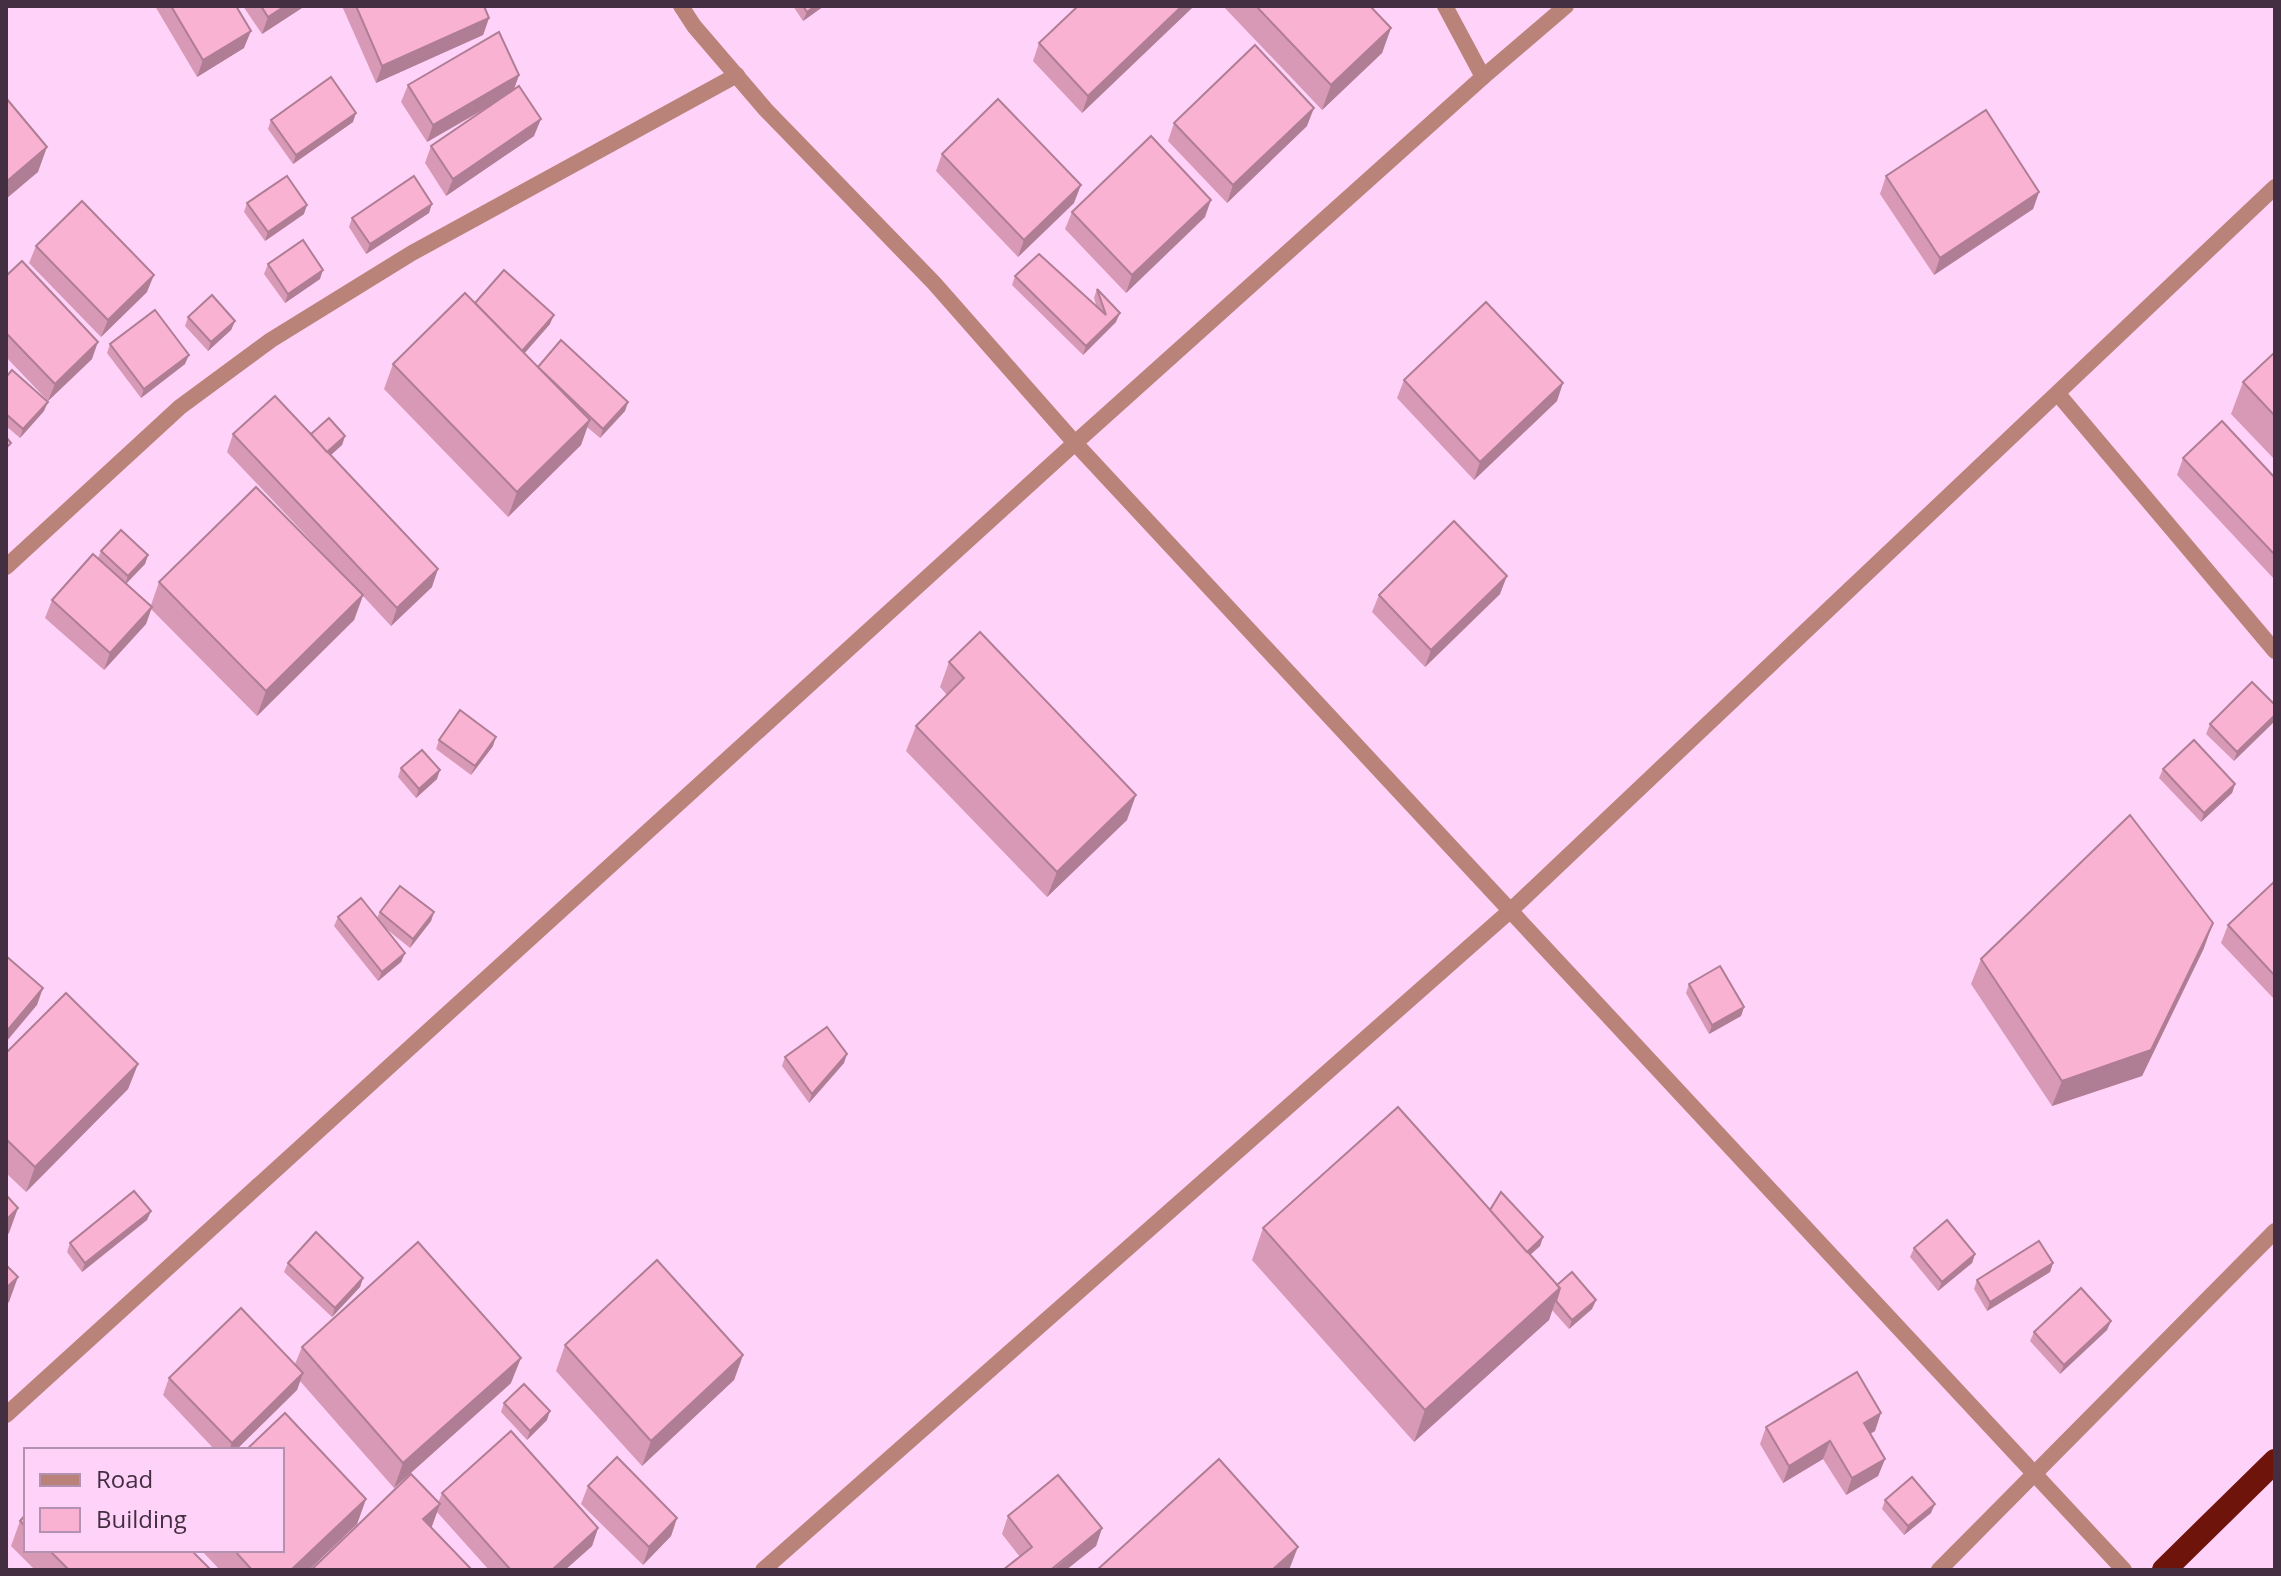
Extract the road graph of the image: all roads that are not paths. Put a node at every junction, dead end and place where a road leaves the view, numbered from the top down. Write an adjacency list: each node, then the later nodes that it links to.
1 (681, 6): 4 (street)
2 (1445, 6): 5 (street)
3 (1566, 6): 5 (street)
4 (737, 75): 8 (street); 9 (street)
5 (1483, 77): 8 (street)
6 (2275, 187): 7 (street)
7 (2058, 394): 10 (street); 11 (street)
8 (1075, 443): 11 (street); 13 (street)
9 (6, 567)
10 (2275, 651)
11 (1511, 910): 15 (street); 16 (street)
12 (2275, 1231): 15 (street)
13 (6, 1415)
14 (2275, 1461): 19 (highway)
15 (2036, 1474): 17 (street); 18 (street)
16 (763, 1570)
17 (1939, 1570)
18 (2124, 1570)
19 (2164, 1570)

